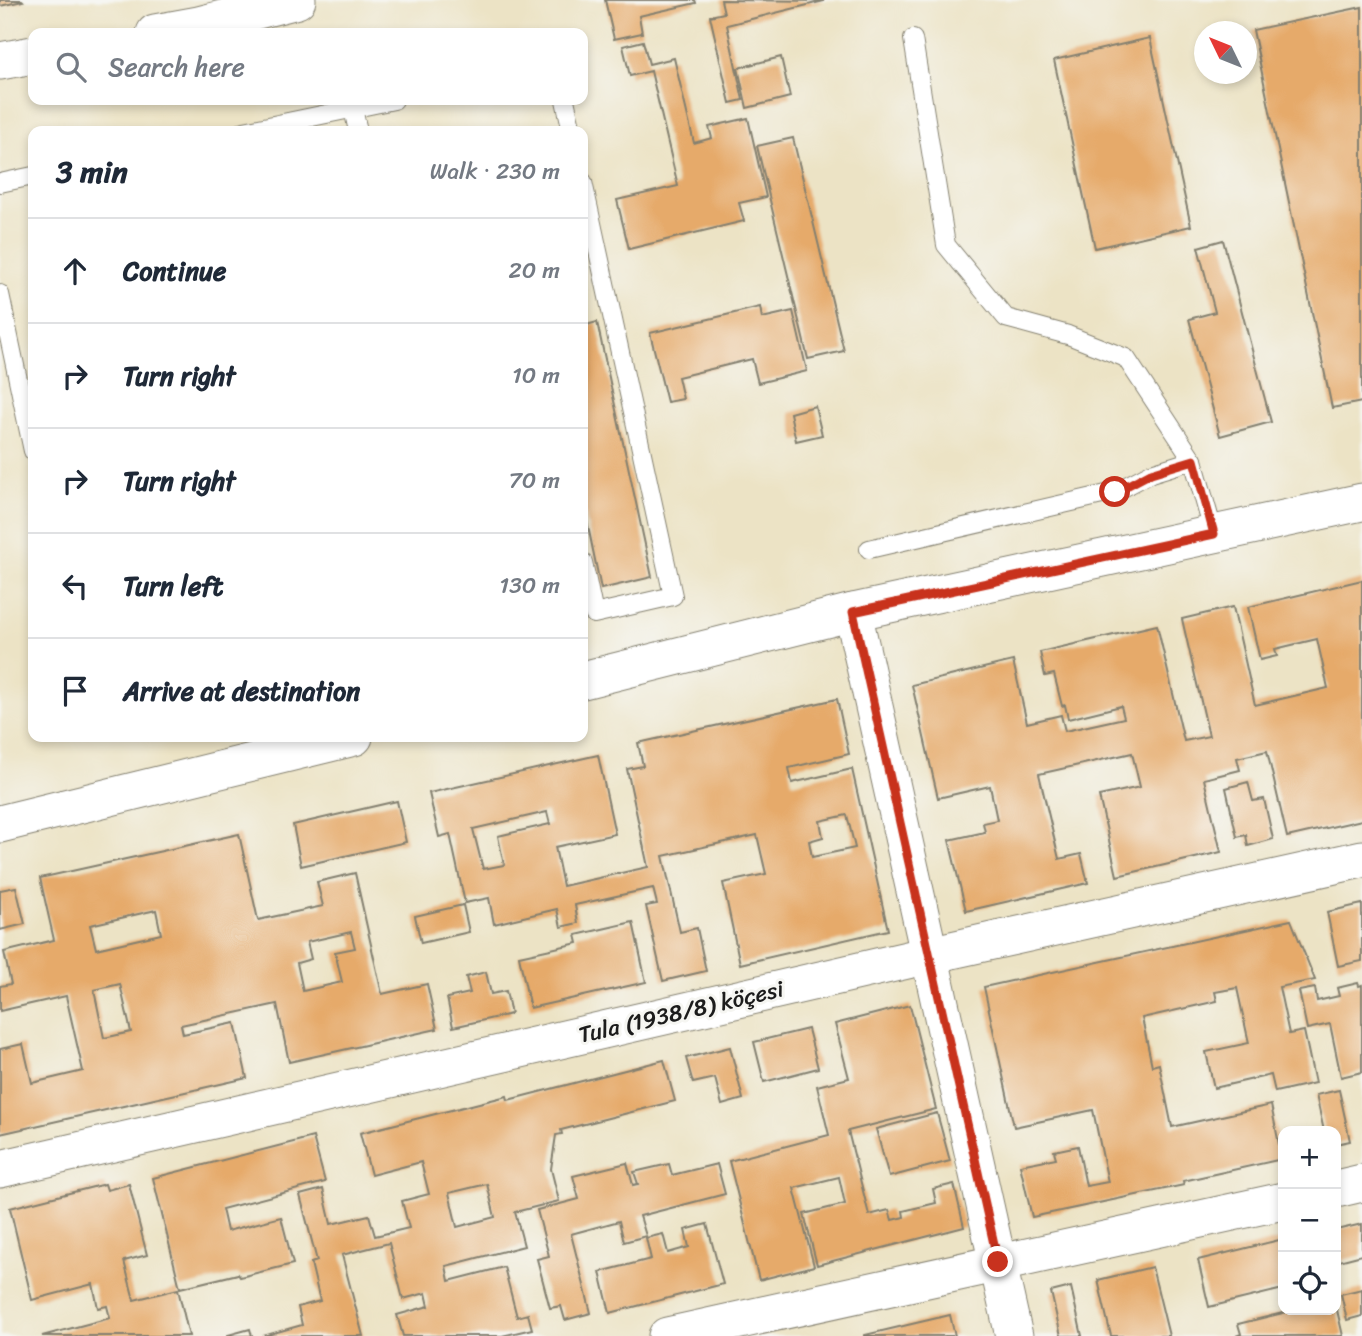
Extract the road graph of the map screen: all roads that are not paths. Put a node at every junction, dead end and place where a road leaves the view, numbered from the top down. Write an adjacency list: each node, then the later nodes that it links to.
1 (297, 0): 2 (street)
2 (196, 13): 3 (street)
3 (165, 28)
4 (913, 39): 18 (lane)
5 (28, 56): 6 (street)
6 (0, 61)
7 (368, 105): 9 (lane)
8 (566, 105): 12 (lane)
9 (353, 108): 10 (lane); 11 (lane)
10 (268, 126)
11 (357, 126)
12 (571, 126)
13 (28, 177): 14 (lane)
14 (0, 183)
15 (588, 205): 22 (lane)
16 (0, 295): 17 (lane)
17 (28, 427)
18 (1194, 460): 20 (lane); 21 (lane)
19 (1362, 502): 20 (street)
20 (1214, 534): 23 (street)
21 (869, 549)
22 (588, 586)
23 (853, 612): 24 (street); 28 (street)
24 (588, 679)
25 (334, 742): 26 (street)
26 (0, 824)
27 (1362, 859): 28 (street, Tula (1938/8) köçesi)
28 (929, 955): 29 (street, Tula (1938/8) köçesi); 33 (street)
29 (0, 1169)
30 (1362, 1183): 31 (street)
31 (1341, 1188)
32 (1278, 1201): 33 (street)
33 (998, 1262): 34 (street); 35 (street)
34 (667, 1336)
35 (1014, 1336)

